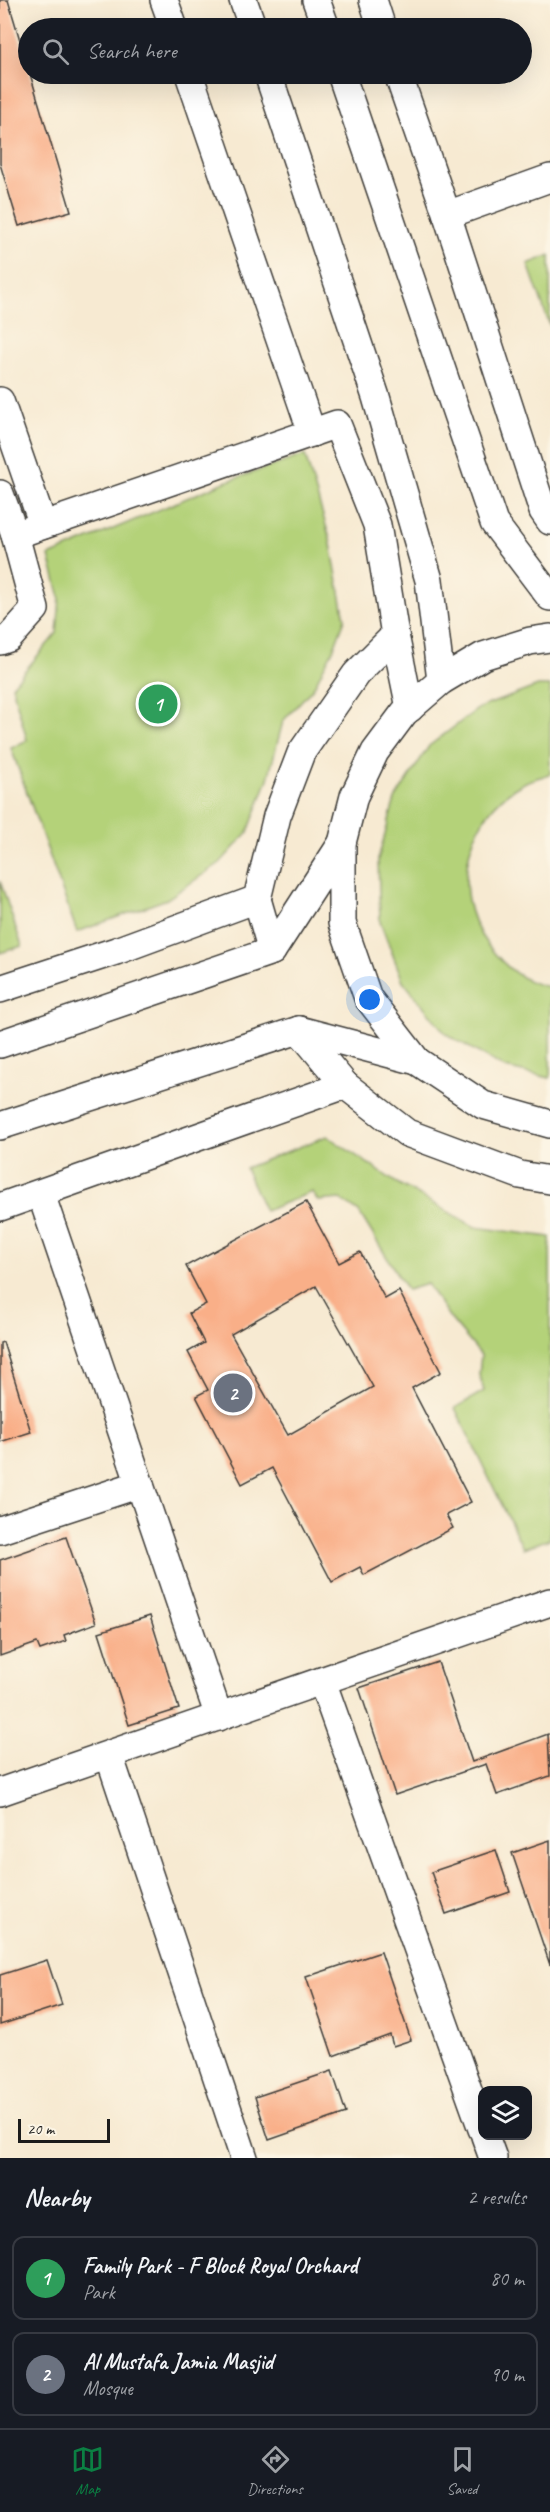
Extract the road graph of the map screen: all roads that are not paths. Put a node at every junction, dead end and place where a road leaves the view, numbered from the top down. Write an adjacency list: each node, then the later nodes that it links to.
1 (164, 0): 5 (street)
2 (243, 0): 6 (street)
3 (316, 0): 7 (street)
4 (373, 0): 8 (street)
5 (170, 18)
6 (249, 18)
7 (322, 18)
8 (379, 18)
9 (192, 84): 16 (street)
10 (271, 84): 25 (street)
11 (344, 84): 21 (street)
12 (401, 84): 14 (street)
13 (550, 178): 14 (street)
14 (447, 215): 18 (street)
15 (0, 401): 19 (street)
16 (312, 433): 19 (street); 22 (street)
17 (0, 494): 20 (street)
18 (550, 521)
19 (43, 525): 20 (street)
20 (15, 535): 24 (street)
21 (550, 597)
22 (395, 635): 26 (street); 28 (street)
23 (550, 638): 25 (street)
24 (0, 641)
25 (441, 681): 26 (street)
26 (410, 708): 27 (street)
27 (342, 843): 29 (street); 33 (street)
28 (257, 899): 29 (street); 30 (street)
29 (272, 951): 32 (street)
30 (0, 989)
31 (299, 1030): 33 (street); 34 (street); 36 (street)
32 (0, 1044)
33 (417, 1061): 35 (street)
34 (345, 1085): 37 (street); 38 (street)
35 (550, 1124)
36 (0, 1126)
37 (550, 1180)
38 (41, 1194): 39 (street); 40 (street)
39 (0, 1207)
40 (140, 1484): 41 (street); 44 (street)
41 (0, 1530)
42 (548, 1608): 43 (street)
43 (322, 1681): 44 (street); 47 (street)
44 (219, 1717): 45 (street)
45 (109, 1755): 46 (street); 49 (street)
46 (0, 1792)
47 (478, 2115)
48 (486, 2140): 50 (street)
49 (244, 2158)
50 (493, 2158)

